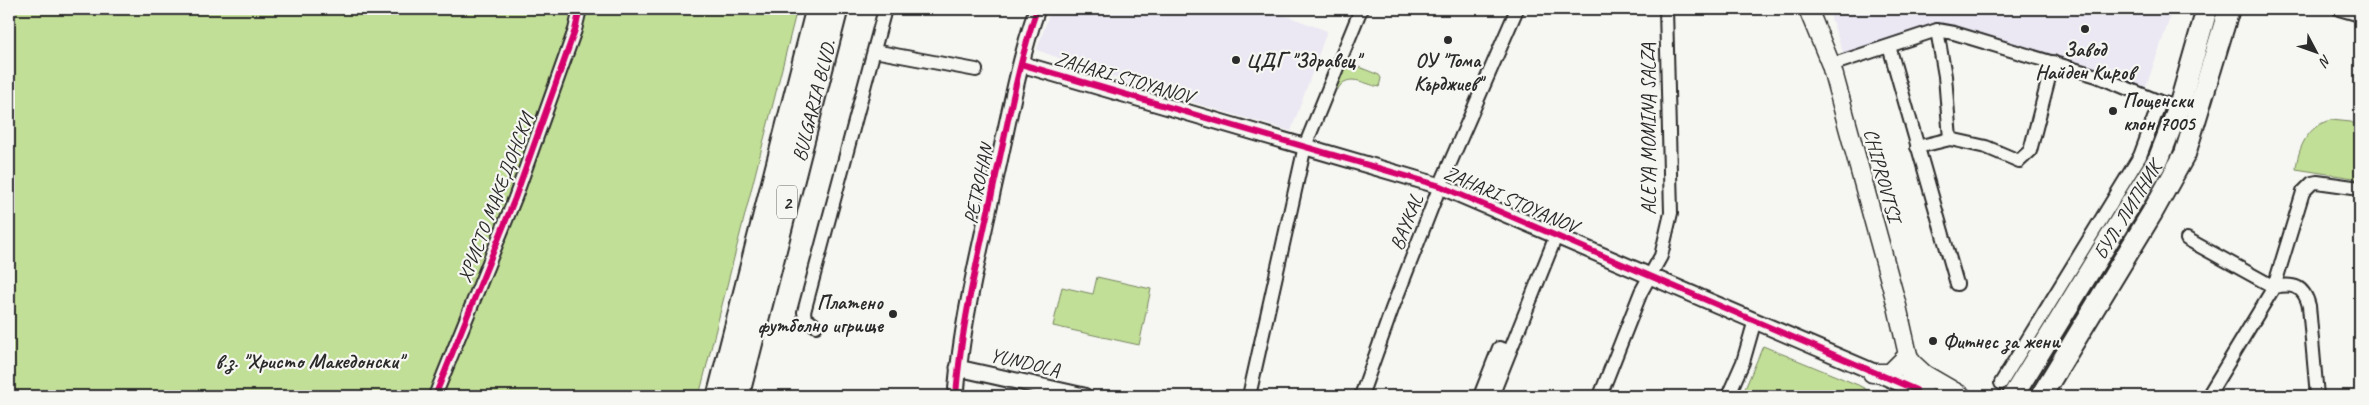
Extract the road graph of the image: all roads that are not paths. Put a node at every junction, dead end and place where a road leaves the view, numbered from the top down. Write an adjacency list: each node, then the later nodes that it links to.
1 (580, 9): 41 (street, ХРИСТО МАКЕДОНСКИ)
2 (817, 9): 42 (highway, BULGARIA BLVD. / 2)
3 (837, 9): 43 (highway, BULGARIA BLVD. / 2)
4 (886, 9): 16 (street)
5 (1037, 9): 18 (street, PETROHAN)
6 (1361, 9): 24 (street)
7 (1517, 9): 26 (street, BAYKAL)
8 (1666, 9): 30 (street, ALEYA MOMINA SALZA)
9 (1808, 9): 19 (main road, CHIPROVTSI)
10 (2207, 9): 22 (main road, БУЛ. ЛИПНИК)
11 (2229, 9): 53 (main road, БУЛ. ЛИПНИК)
12 (2338, 9): 13 (street)
13 (2360, 15)
14 (1937, 30): 15 (street); 17 (street); 23 (street)
15 (1889, 46): 19 (street); 25 (street)
16 (874, 51): 20 (street); 34 (street)
17 (2053, 62): 21 (street); 23 (street)
18 (1021, 64): 24 (street, ZAHARI STOYANOV); 37 (street, PETROHAN)
19 (1831, 65): 36 (main road, CHIPROVTSI)
20 (976, 70)
21 (2160, 102): 22 (street); 39 (street)
22 (2179, 108): 39 (main road, БУЛ. ЛИПНИК)
23 (1950, 139): 25 (street)
24 (1304, 146): 26 (street, ZAHARI STOYANOV); 46 (street)
25 (1917, 147): 31 (street)
26 (1440, 186): 28 (street, ZAHARI STOYANOV); 47 (street, BAYKAL)
27 (2360, 188): 32 (street)
28 (1556, 236): 30 (street, ZAHARI STOYANOV); 35 (street)
29 (2188, 239): 32 (street)
30 (1650, 275): 33 (street, ZAHARI STOYANOV); 50 (street, ALEYA MOMINA SALZA)
31 (1956, 284)
32 (2274, 287): 54 (street); 55 (street)
33 (1755, 320): 38 (street, ZAHARI STOYANOV); 51 (street)
34 (816, 326)
35 (1509, 351): 48 (street); 49 (street)
36 (1908, 355): 38 (main road); 40 (main road, CHIPROVTSI); 52 (main road)
37 (958, 368): 44 (street, PETROHAN); 45 (street, YUNDOLA)
38 (1872, 373): 40 (street, ZAHARI STOYANOV)
39 (2007, 389)
40 (1921, 393)
41 (435, 396)
42 (718, 396)
43 (738, 396)
44 (956, 396)
45 (1084, 396)
46 (1249, 396)
47 (1361, 396)
48 (1480, 396)
49 (1492, 396)
50 (1600, 396)
51 (1728, 396)
52 (1962, 396)
53 (2041, 396)
54 (2208, 396)
55 (2317, 396)

